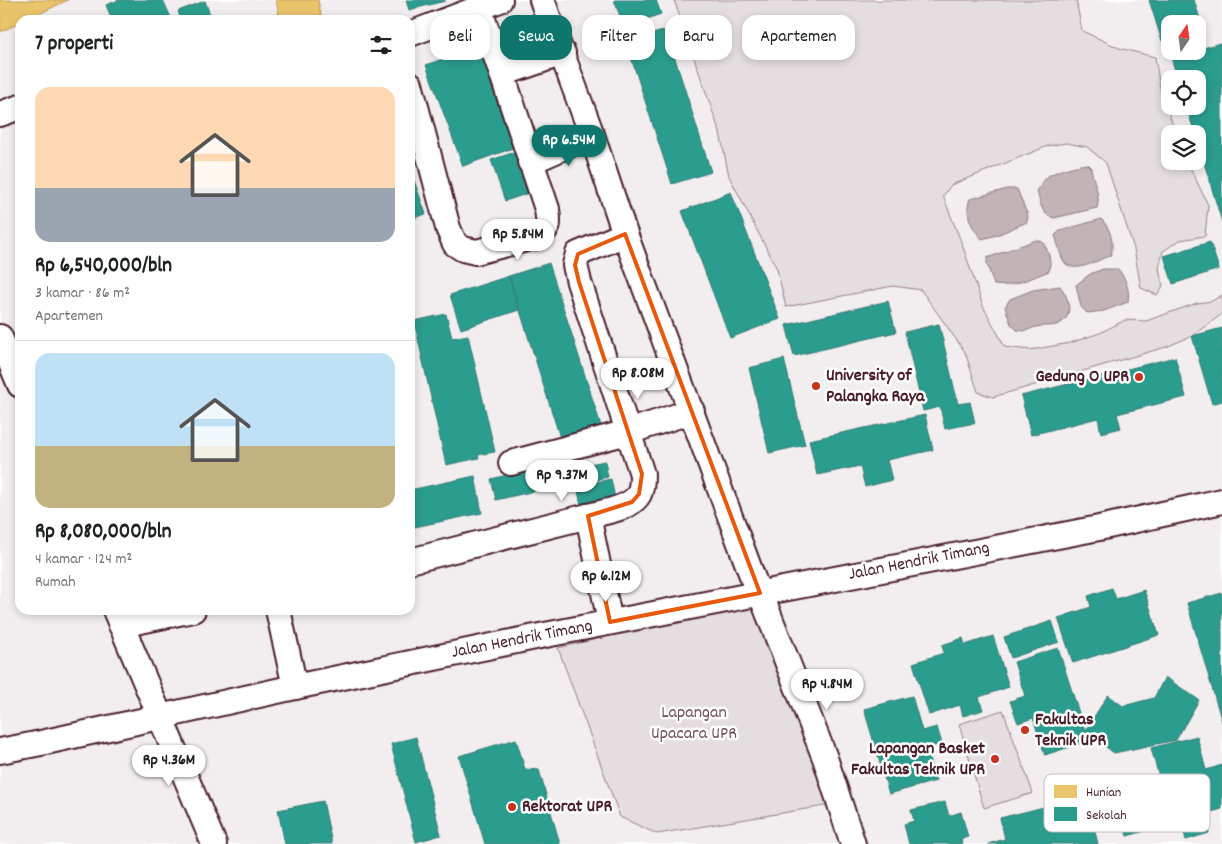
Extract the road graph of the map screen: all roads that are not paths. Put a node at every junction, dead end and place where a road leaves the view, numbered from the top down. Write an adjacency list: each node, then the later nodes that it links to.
1 (542, 0): 3 (street)
2 (489, 4): 4 (street); 7 (street)
3 (548, 15)
4 (415, 32)
5 (543, 60): 7 (street)
6 (565, 60): 11 (street)
7 (502, 74): 12 (street)
8 (415, 103): 12 (street)
9 (15, 109): 10 (street)
10 (0, 114)
11 (592, 136): 12 (street); 13 (street)
12 (530, 162)
13 (626, 234): 16 (street); 17 (street)
14 (0, 337): 15 (street)
15 (15, 373)
16 (692, 411): 17 (street); 22 (street)
17 (628, 432): 18 (street); 20 (street)
18 (511, 463)
19 (1222, 501): 22 (street, Jalan Hendrik Timang)
20 (588, 516): 21 (street); 26 (street)
21 (415, 560)
22 (760, 593): 26 (street, Jalan Hendrik Timang); 31 (street)
23 (138, 615): 25 (street)
24 (279, 615): 27 (street)
25 (118, 617): 28 (street)
26 (610, 622): 27 (street, Jalan Hendrik Timang)
27 (295, 687): 28 (street, Jalan Hendrik Timang)
28 (160, 717): 29 (street, Jalan Hendrik Timang); 30 (street)
29 (0, 751)
30 (214, 844)
31 (854, 844)

